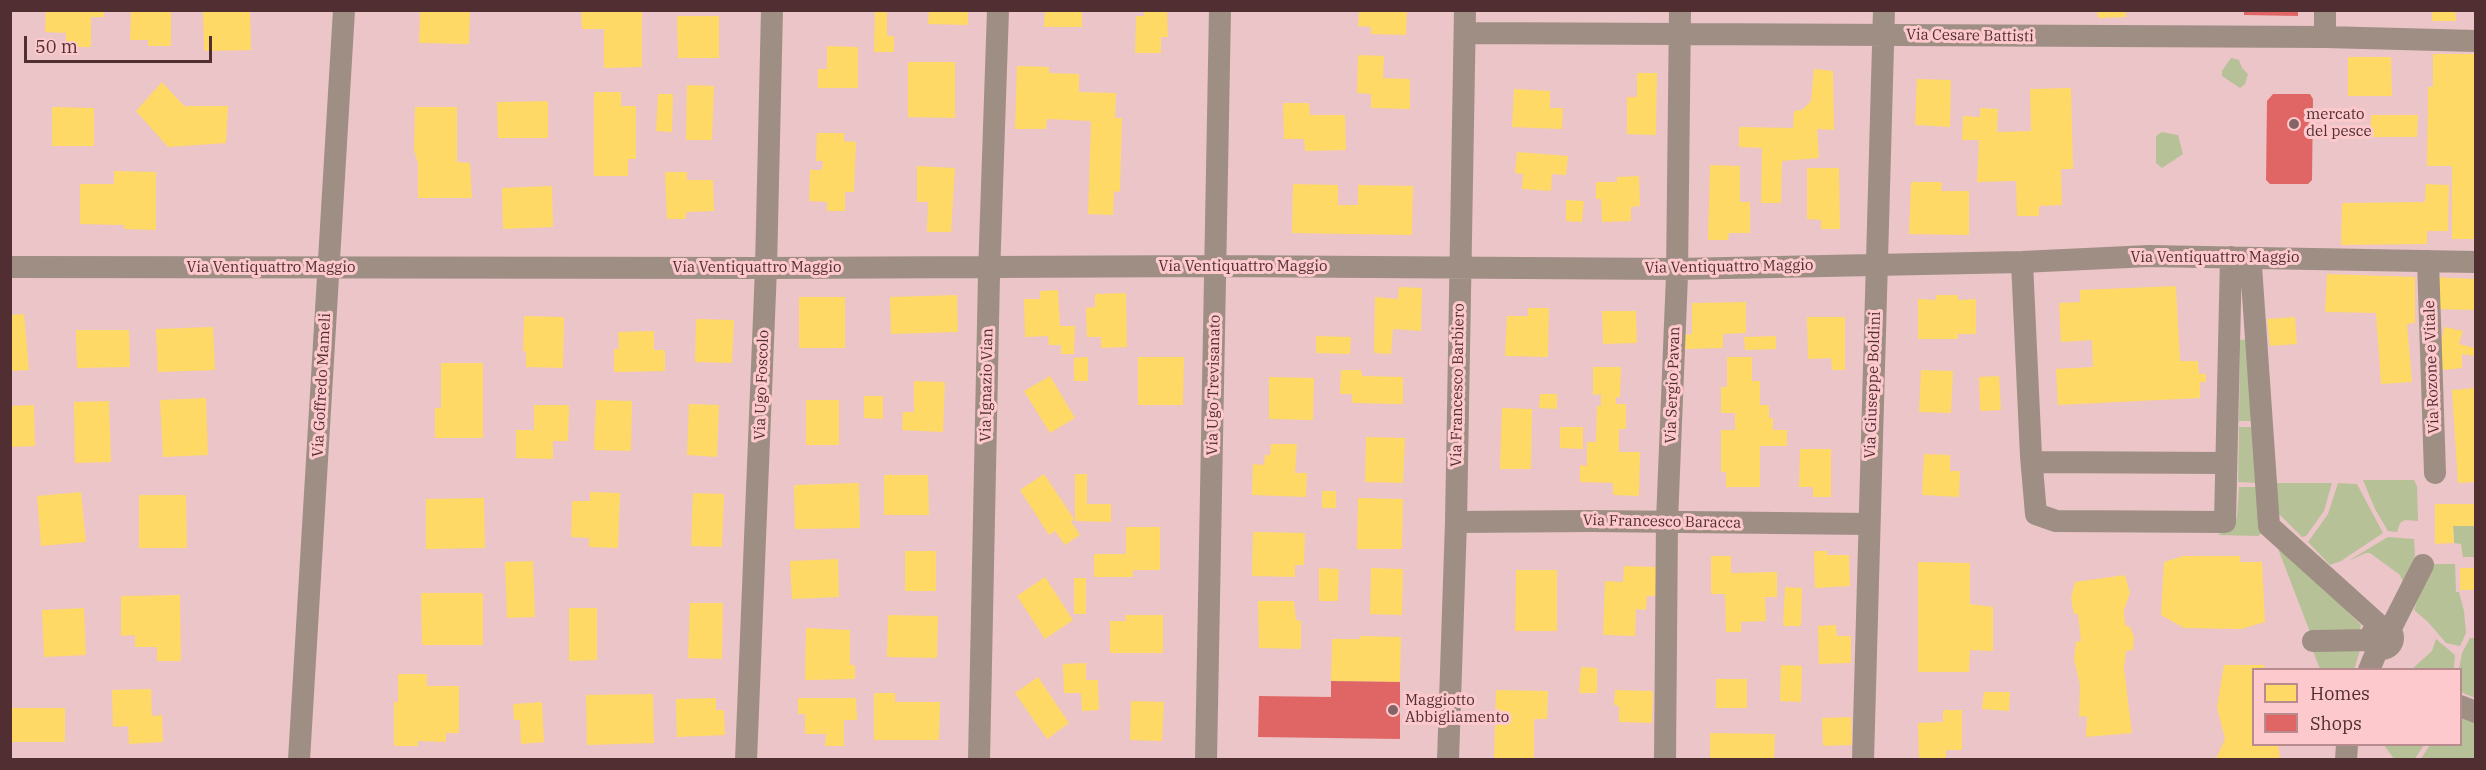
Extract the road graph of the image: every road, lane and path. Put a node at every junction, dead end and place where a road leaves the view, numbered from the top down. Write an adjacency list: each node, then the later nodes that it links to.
1 (344, 10): 21 (street, Via Goffredo Mameli)
2 (772, 10): 22 (street, Via Ugo Foscolo)
3 (998, 10): 23 (street, Via Ignazio Vian)
4 (1220, 10): 19 (street, Via Ugo Trevisanato)
5 (1465, 10): 9 (street, Via Francesco Barbiero)
6 (1680, 10): 10 (street, Via Sergio Pavan)
7 (1884, 10): 11 (street, Via Giuseppe Boldini)
8 (2325, 10): 12 (street)
9 (1465, 33): 10 (street, Via Cesare Battisti); 24 (street, Via Francesco Barbiero)
10 (1680, 34): 11 (street, Via Cesare Battisti); 25 (street, Via Sergio Pavan)
11 (1884, 34): 12 (street, Via Cesare Battisti); 18 (street, Via Giuseppe Boldini)
12 (2325, 38): 13 (street, Via Cesare Battisti)
13 (2475, 41)
14 (2022, 261): 15 (street, Via Ventiquattro Maggio); 18 (street, Via Ventiquattro Maggio); 26 (street)
15 (2241, 261): 16 (street, Via Ventiquattro Maggio); 27 (street); 33 (street)
16 (2428, 261): 17 (street, Via Ventiquattro Maggio); 28 (street, Via Rozone e Vitale)
17 (2475, 261)
18 (1876, 264): 25 (street, Via Ventiquattro Maggio); 31 (street, Via Giuseppe Boldini)
19 (1216, 266): 23 (street, Via Ventiquattro Maggio); 24 (street, Via Ventiquattro Maggio); 39 (street, Via Ugo Trevisanato)
20 (10, 267): 21 (street, Via Ventiquattro Maggio)
21 (329, 268): 22 (street, Via Ventiquattro Maggio); 36 (street, Via Goffredo Mameli)
22 (766, 268): 23 (street, Via Ventiquattro Maggio); 37 (street, Via Ugo Foscolo)
23 (989, 268): 38 (street, Via Ignazio Vian)
24 (1460, 268): 25 (street, Via Ventiquattro Maggio); 30 (street, Via Francesco Barbiero)
25 (1677, 268): 29 (street, Via Sergio Pavan)
26 (2033, 462): 27 (street); 27 (street)
27 (2226, 463)
28 (2435, 473)
29 (1668, 521): 30 (street, Via Francesco Baracca); 31 (street, Via Francesco Baracca); 41 (street, Via Sergio Pavan)
30 (1456, 522): 40 (street, Via Francesco Barbiero)
31 (1869, 524): 42 (street, Via Giuseppe Boldini)
32 (2423, 565): 33 (street)
33 (2380, 636): 34 (street); 35 (street)
34 (2313, 641)
35 (2369, 668)
36 (299, 759)
37 (746, 759)
38 (979, 759)
39 (1206, 759)
40 (1448, 759)
41 (1665, 759)
42 (1863, 759)

